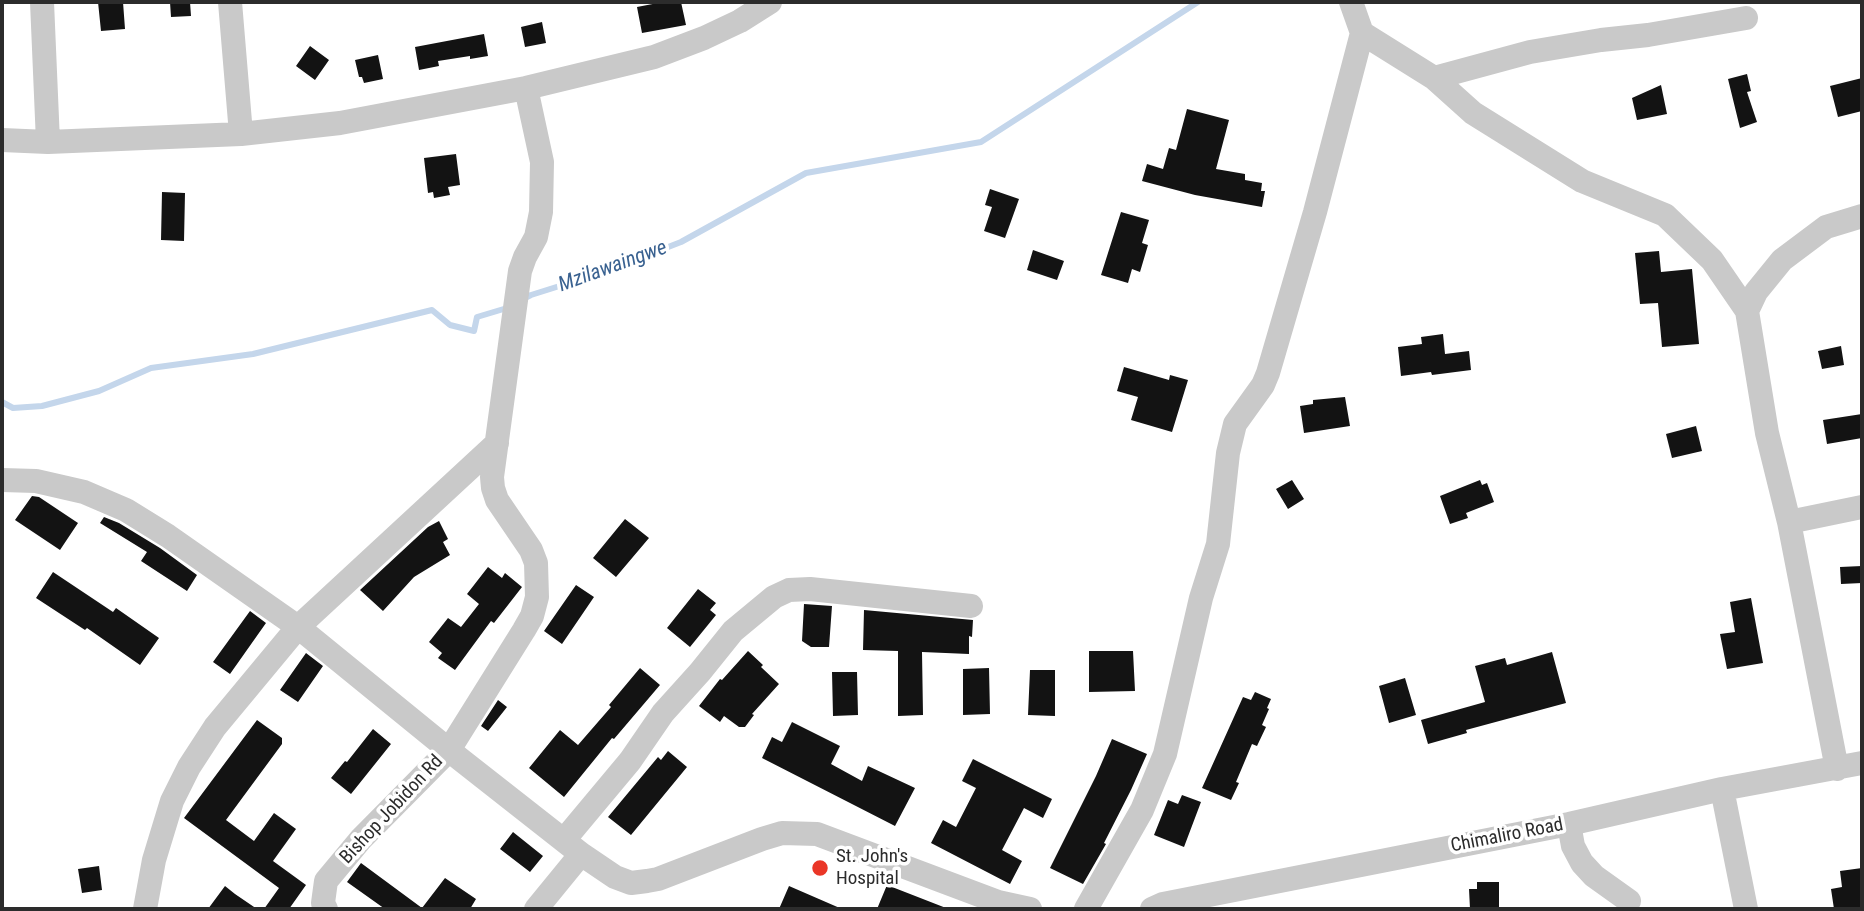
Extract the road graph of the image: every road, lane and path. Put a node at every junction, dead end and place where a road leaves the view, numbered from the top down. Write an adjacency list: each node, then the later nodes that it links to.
1 (42, 2): 11 (street)
2 (230, 2): 9 (street)
3 (770, 2): 8 (street)
4 (1351, 2): 6 (street)
5 (1746, 18): 7 (street)
6 (1362, 33): 7 (street); 31 (street)
7 (1434, 78): 13 (street)
8 (526, 88): 9 (street); 14 (street, Bishop Jobidon Rd)
9 (241, 134): 11 (street)
10 (2, 140): 11 (street)
11 (48, 142)
12 (1862, 216): 13 (street)
13 (1747, 312): 17 (street)
14 (496, 443): 19 (street); 20 (street, Bishop Jobidon Rd)
15 (2, 480): 19 (street)
16 (1862, 507): 17 (street)
17 (1789, 522): 22 (street)
18 (971, 606): 25 (street)
19 (298, 627): 20 (street); 27 (street)
20 (449, 750): 25 (street); 28 (street, Bishop Jobidon Rd)
21 (1862, 763): 22 (street, Chimaliro Road)
22 (1837, 769): 23 (street, Chimaliro Road)
23 (1722, 789): 24 (street, Chimaliro Road); 33 (street)
24 (1569, 824): 26 (street); 32 (street, Chimaliro Road)
25 (573, 847): 29 (street); 30 (street)
26 (1629, 901)
27 (145, 909)
28 (326, 909)
29 (536, 909)
30 (1030, 909)
31 (1086, 909)
32 (1152, 909)
33 (1746, 909)

